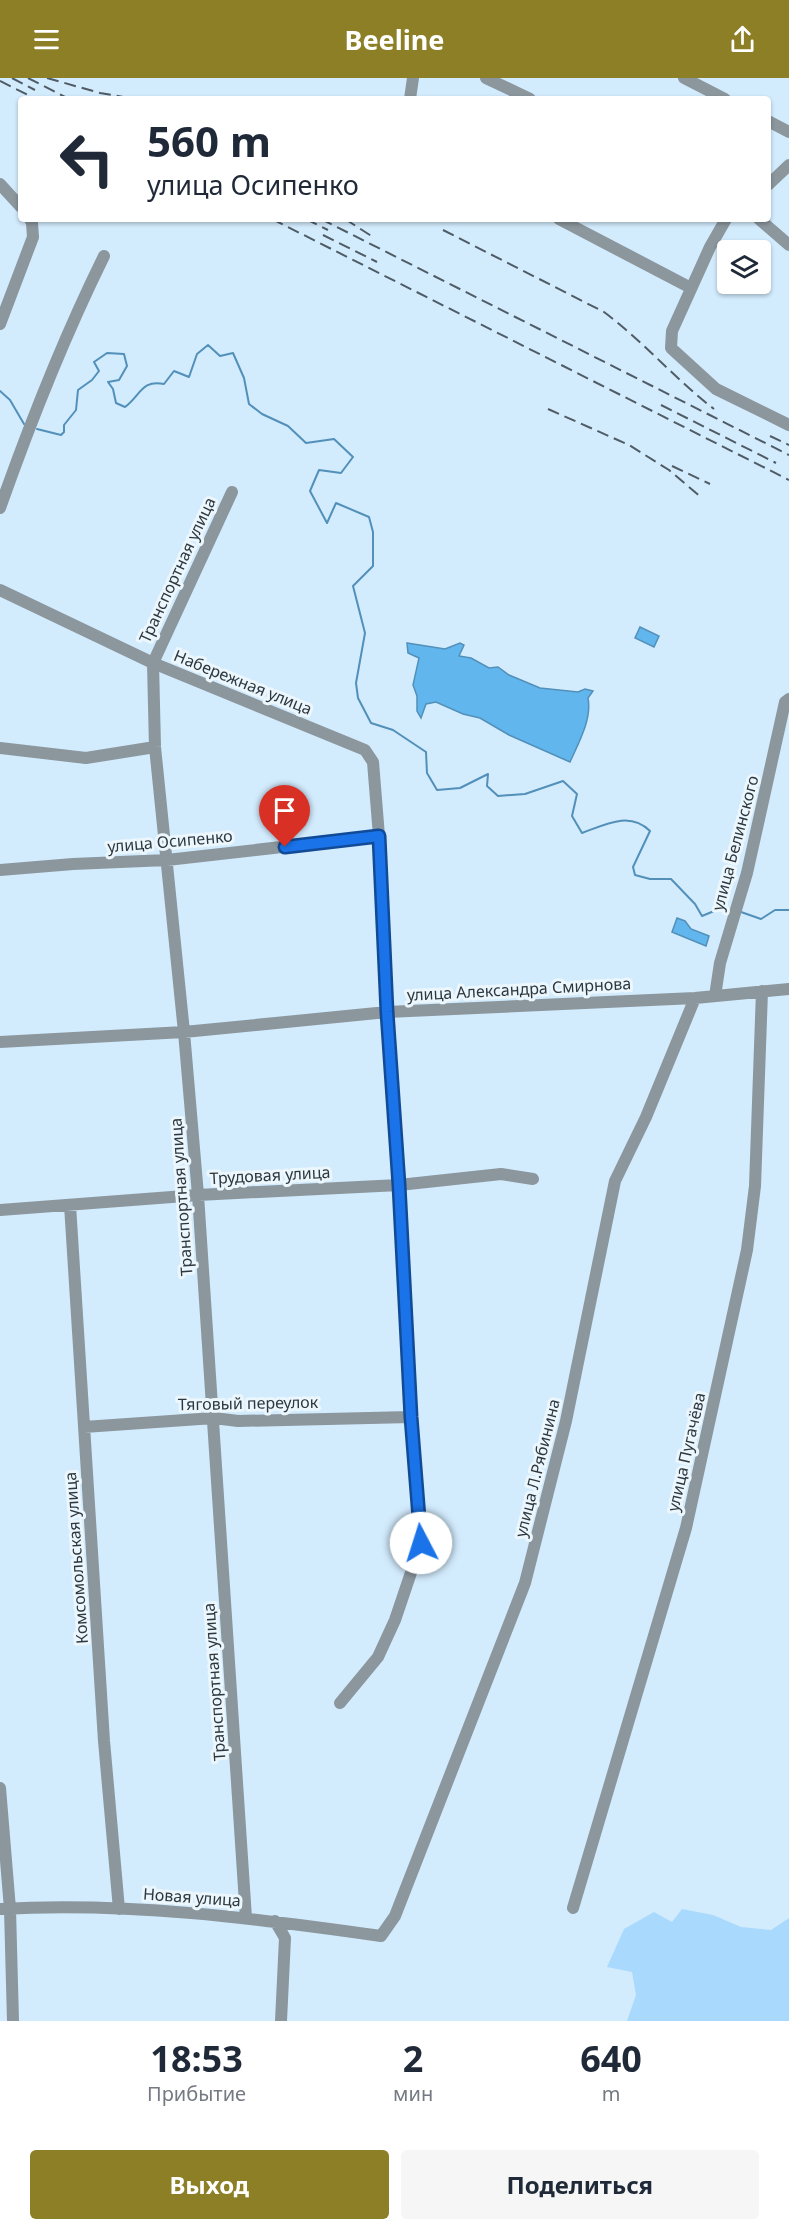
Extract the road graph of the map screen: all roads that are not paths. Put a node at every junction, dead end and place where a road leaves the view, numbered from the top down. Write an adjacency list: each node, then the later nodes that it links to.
1 (413, 78): 4 (street)
2 (486, 78): 5 (street)
3 (693, 80): 6 (street)
4 (410, 96)
5 (524, 96)
6 (720, 96)
7 (771, 123): 8 (street)
8 (789, 132)
9 (789, 165): 10 (street)
10 (771, 182)
11 (0, 184): 12 (street)
12 (18, 204)
13 (31, 222): 20 (street)
14 (565, 222): 19 (street)
15 (724, 222): 19 (street)
16 (762, 222): 17 (street)
17 (789, 245)
18 (104, 256): 23 (street)
19 (691, 288): 21 (street)
20 (0, 324)
21 (789, 424)
22 (232, 492): 25 (street, Транспортная улица)
23 (0, 508)
24 (0, 590): 25 (street, Набережная улица)
25 (153, 663): 27 (street, Транспортная улица); 29 (street, Набережная улица)
26 (789, 699): 34 (street, улица Белинского)
27 (155, 747): 28 (street); 30 (street, Транспортная улица)
28 (0, 748)
29 (379, 836): 30 (street, улица Осипенко); 36 (street)
30 (167, 860): 31 (street, улица Осипенко); 37 (street, Транспортная улица)
31 (0, 870)
32 (789, 989): 33 (street, улица Александра Смирнова)
33 (762, 991): 34 (street, улица Александра Смирнова); 49 (street, улица Пугачёва)
34 (715, 996): 35 (street, улица Александра Смирнова)
35 (696, 998): 36 (street, улица Александра Смирнова); 54 (street, улица Л.Рябинина)
36 (387, 1012): 37 (street, улица Александра Смирнова); 40 (street)
37 (184, 1032): 38 (street, улица Александра Смирнова); 41 (street, Транспортная улица)
38 (0, 1042)
39 (533, 1179): 40 (street, Трудовая улица)
40 (399, 1185): 41 (street, Трудовая улица); 44 (street)
41 (198, 1195): 42 (street, Трудовая улица); 45 (street, Транспортная улица)
42 (70, 1205): 43 (street, Трудовая улица); 46 (street, Комсомольская улица)
43 (0, 1210)
44 (411, 1417): 45 (street, Тяговый переулок); 47 (street)
45 (213, 1418): 46 (street, Тяговый переулок); 52 (street, Транспортная улица)
46 (84, 1427): 51 (street, Комсомольская улица)
47 (340, 1703)
48 (0, 1788): 50 (street)
49 (573, 1908)
50 (5, 1909): 51 (street, Новая улица); 56 (street)
51 (119, 1909): 52 (street, Новая улица)
52 (246, 1918): 53 (street, Новая улица)
53 (275, 1921): 54 (street, Новая улица); 57 (street)
54 (381, 1936)
55 (0, 2016): 56 (street)
56 (13, 2018)
57 (280, 2021)

